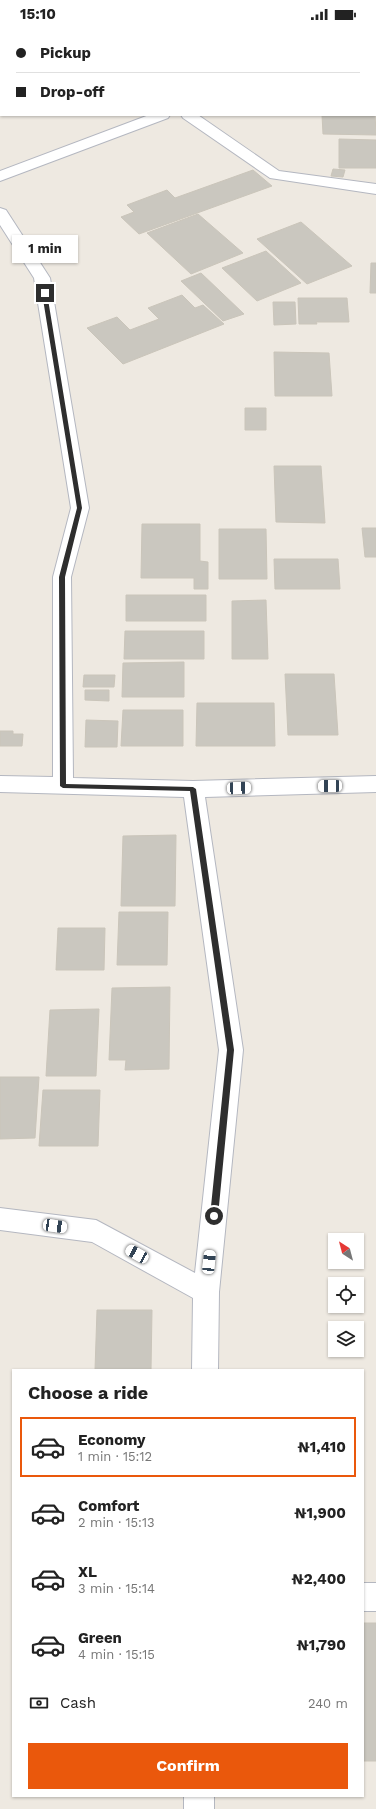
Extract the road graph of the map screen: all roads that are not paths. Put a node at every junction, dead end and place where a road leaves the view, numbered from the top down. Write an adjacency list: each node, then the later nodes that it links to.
1 (160, 116): 3 (street)
2 (189, 116): 4 (street)
3 (0, 176)
4 (376, 189)
5 (0, 213): 8 (street)
6 (0, 784): 8 (street)
7 (376, 784): 9 (street)
8 (63, 786): 9 (street)
9 (193, 789): 11 (street)
10 (0, 1219): 11 (street)
11 (206, 1292): 12 (street)
12 (205, 1369)
13 (364, 1597): 14 (street)
14 (376, 1597)
15 (199, 1797): 16 (street)
16 (199, 1809)

